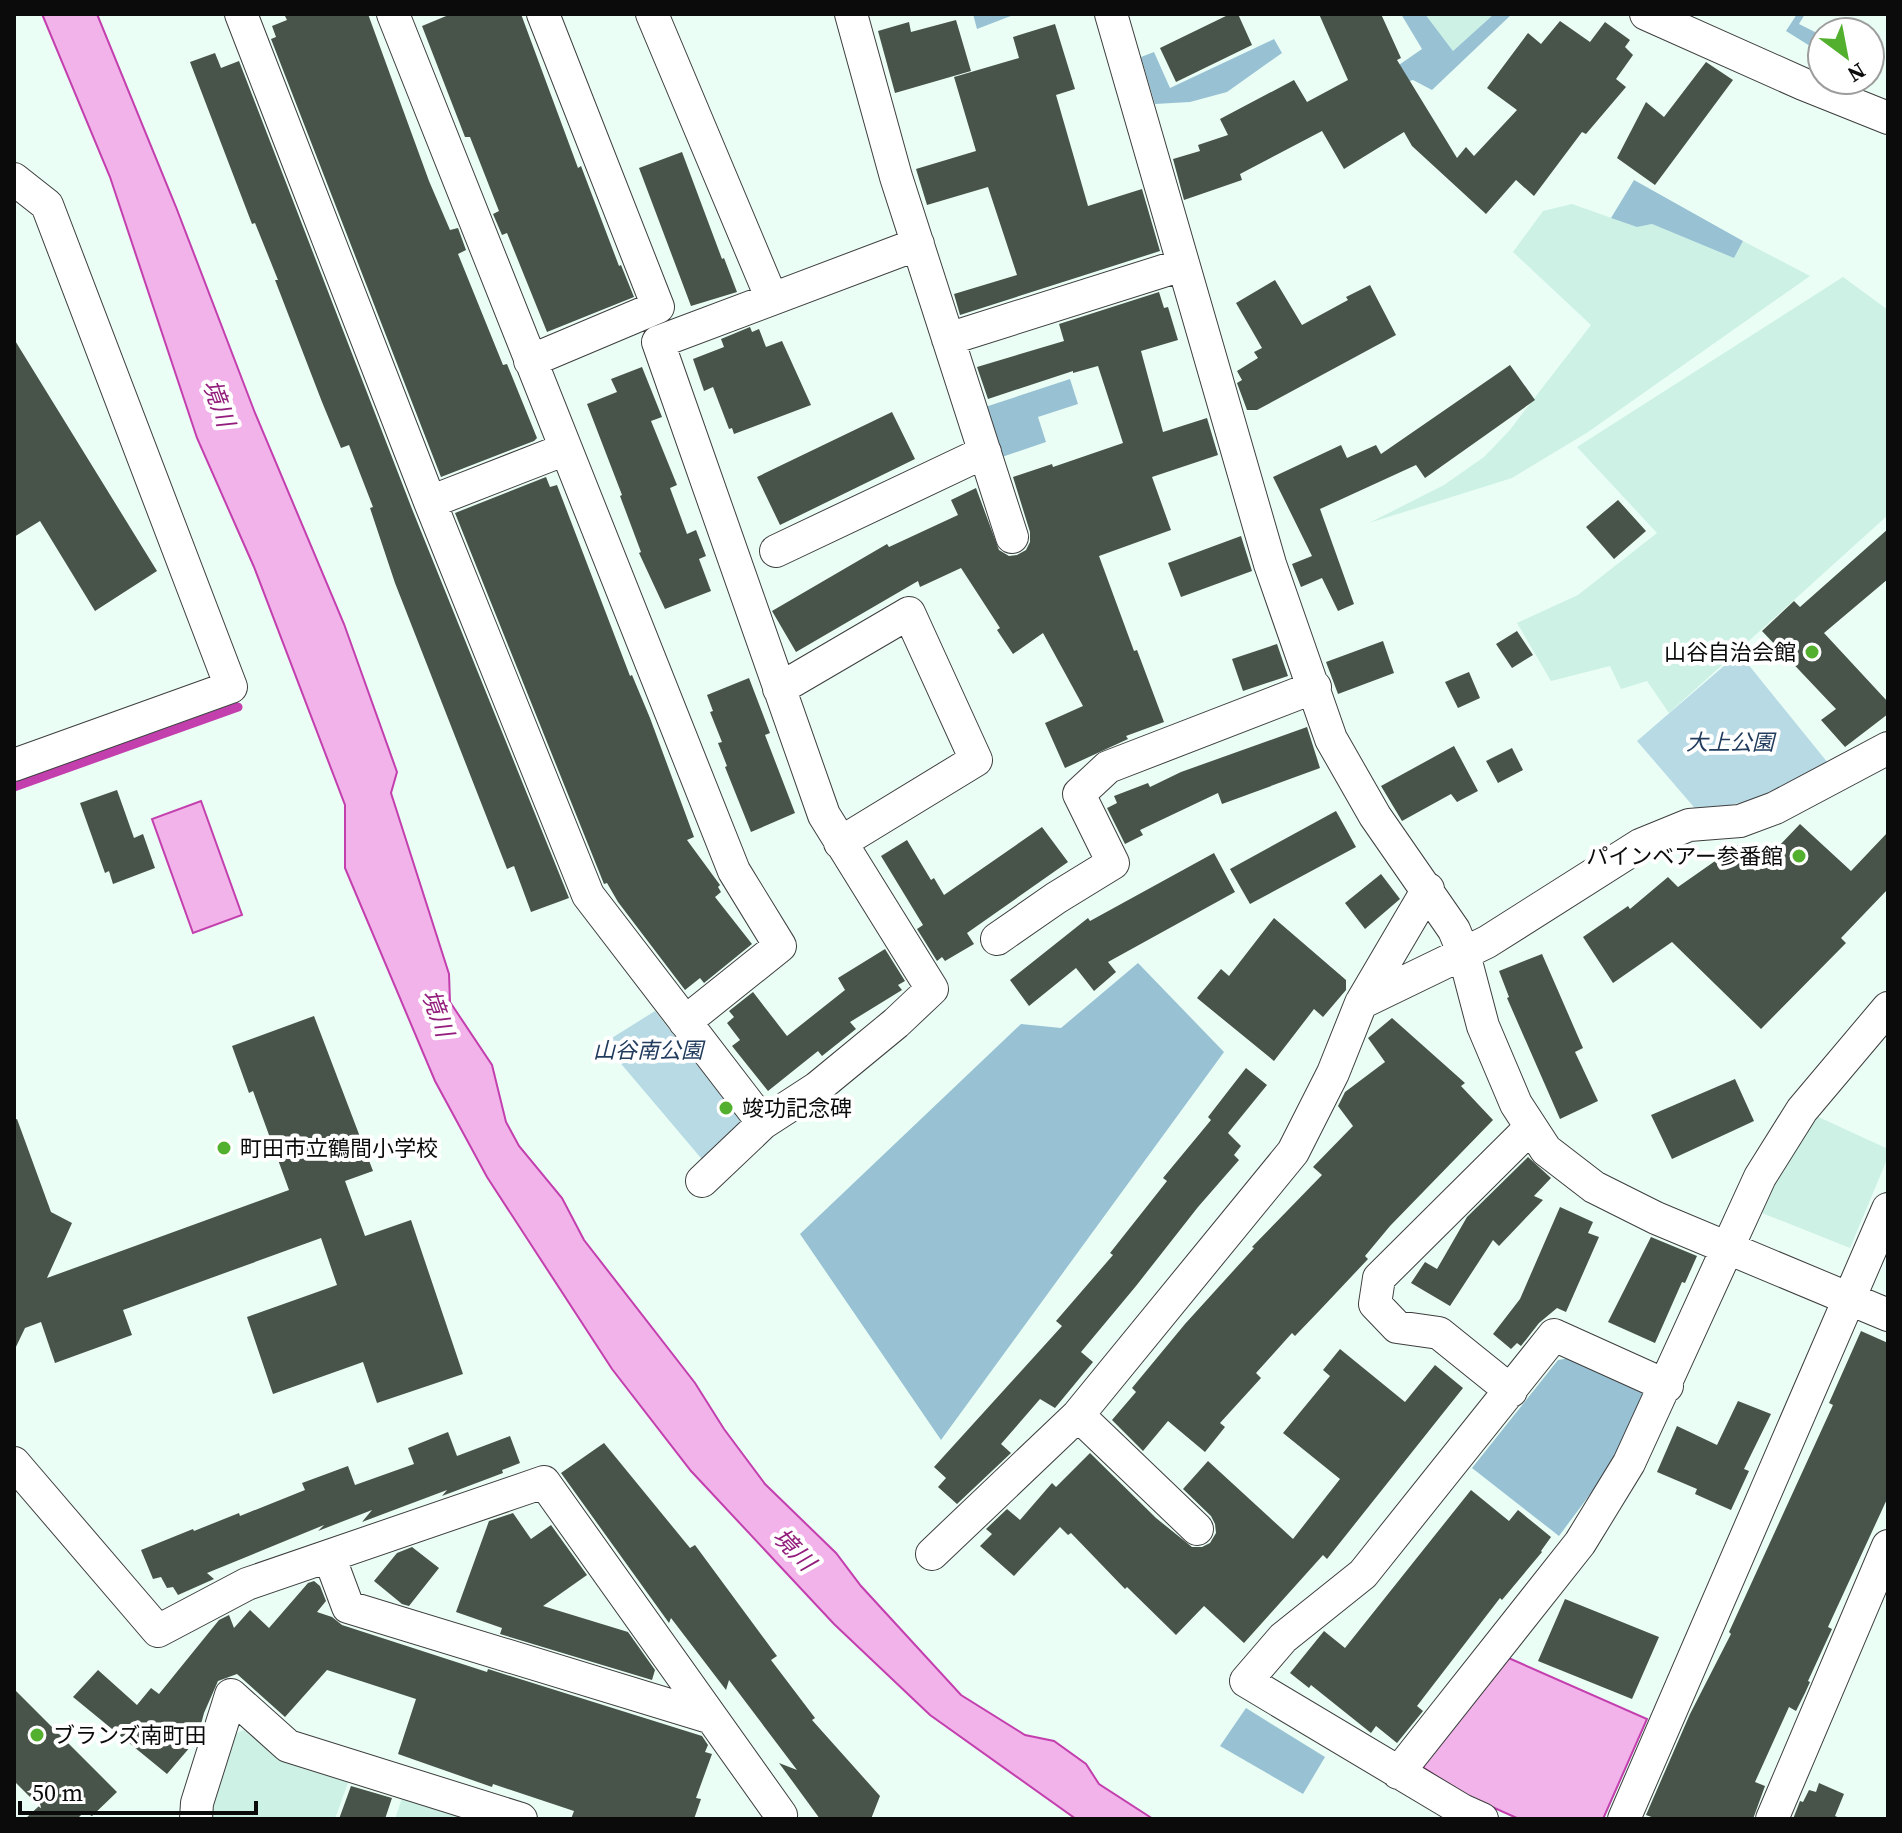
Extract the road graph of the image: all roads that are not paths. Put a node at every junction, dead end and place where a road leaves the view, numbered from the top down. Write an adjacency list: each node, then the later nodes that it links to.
1 (241, 14): 17 (street)
2 (393, 14): 14 (street)
3 (543, 14): 14 (street)
4 (652, 14): 12 (street)
5 (851, 14): 10 (street)
6 (1111, 14): 11 (street)
7 (1646, 14): 8 (street)
8 (1888, 118)
9 (14, 179): 23 (street)
10 (918, 244): 12 (street); 13 (street)
11 (1182, 265): 13 (street); 20 (street)
12 (771, 297): 21 (street)
13 (948, 339): 16 (street)
14 (530, 361): 15 (street)
15 (566, 449): 17 (street); 30 (street)
16 (985, 452): 18 (street); 19 (street)
17 (430, 502): 30 (street)
18 (1012, 537)
19 (776, 551)
20 (1315, 687): 25 (street); 26 (street)
21 (779, 689): 24 (street); 24 (street)
22 (1888, 748): 27 (street)
23 (14, 765)
24 (840, 843): 31 (street)
25 (1428, 889): 27 (street); 28 (street)
26 (997, 939)
27 (1464, 954): 28 (street); 32 (street)
28 (1361, 1003): 40 (street)
29 (1884, 1019): 35 (street)
30 (685, 1022): 31 (street)
31 (763, 1123): 33 (street)
32 (1531, 1127): 35 (street); 39 (street)
33 (702, 1181)
34 (1888, 1209): 36 (street)
35 (1728, 1247): 36 (street); 38 (street)
36 (1849, 1300): 37 (street); 52 (street)
37 (1888, 1315)
38 (1667, 1386): 39 (street); 47 (street)
39 (1511, 1391): 47 (street)
40 (1078, 1415): 42 (street); 44 (street)
41 (14, 1463): 45 (street)
42 (1197, 1529)
43 (1888, 1546): 53 (street)
44 (932, 1554)
45 (329, 1556): 46 (street); 46 (street)
46 (712, 1718): 50 (street)
47 (1398, 1773): 51 (street)
48 (196, 1819): 49 (street)
49 (521, 1819)
50 (779, 1819)
51 (1482, 1819)
52 (1624, 1819)
53 (1772, 1819)

